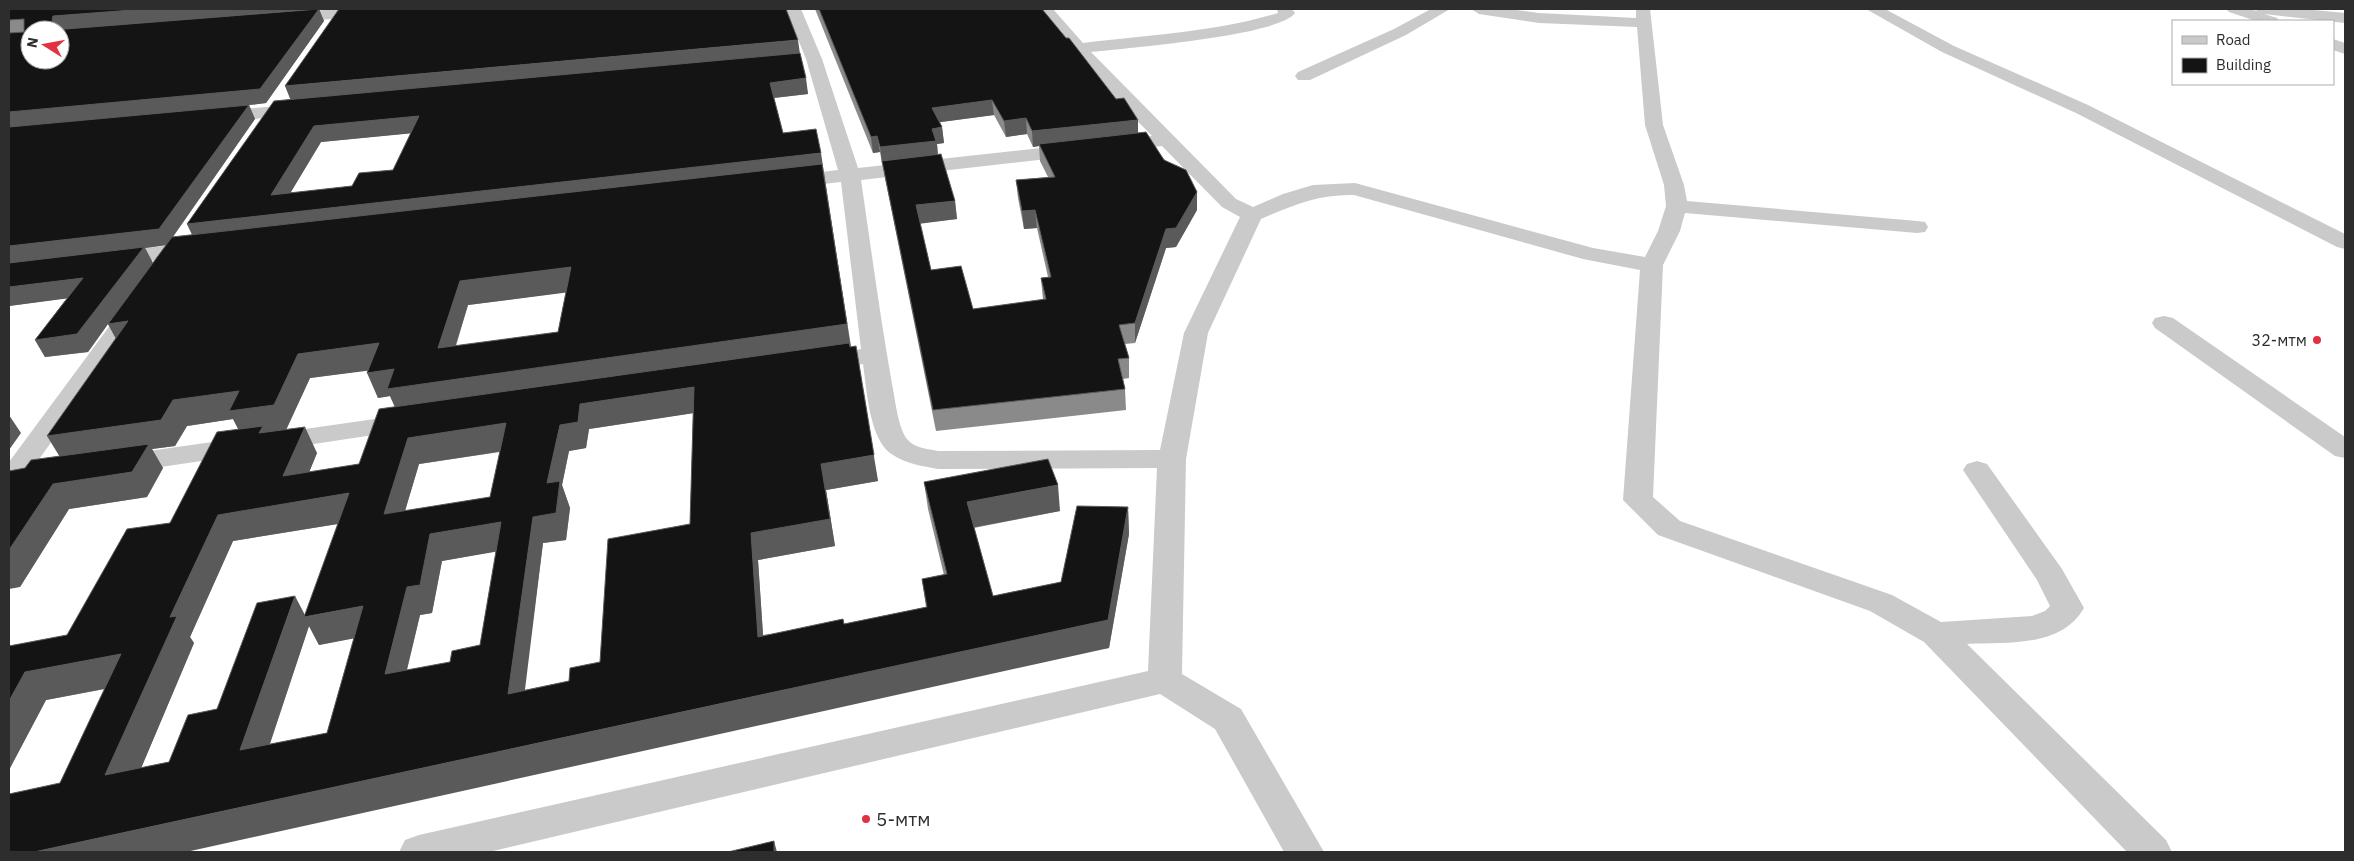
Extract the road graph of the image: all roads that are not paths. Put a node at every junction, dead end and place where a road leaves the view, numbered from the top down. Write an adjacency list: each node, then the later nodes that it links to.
1 (391, 9): 10 (street)
2 (793, 9): 17 (street)
3 (1045, 9): 16 (street)
4 (1284, 9): 16 (street)
5 (1442, 9): 19 (street)
6 (1479, 9): 11 (street)
7 (1874, 9): 31 (street)
8 (2234, 9): 14 (street)
9 (2262, 9): 12 (street)
10 (341, 11): 13 (street); 15 (street)
11 (1644, 16): 28 (street)
12 (2345, 18)
13 (263, 19)
14 (2268, 20)
15 (324, 36)
16 (1080, 48): 25 (street)
17 (814, 59): 18 (street); 26 (street)
18 (794, 61)
19 (1304, 76)
20 (287, 89): 22 (street)
21 (321, 107): 22 (street)
22 (272, 112): 23 (street); 24 (street)
23 (203, 118)
24 (260, 128)
25 (1166, 140): 26 (street); 29 (street)
26 (850, 176): 27 (street); 37 (street)
27 (766, 184)
28 (1677, 206): 30 (street); 35 (street)
29 (1252, 215): 35 (street); 41 (street)
30 (1917, 227)
31 (2345, 242)
32 (181, 244): 33 (street); 34 (street); 45 (street)
33 (215, 247)
34 (97, 261)
35 (1652, 265): 46 (street)
36 (2164, 323): 40 (street)
37 (874, 355): 38 (street); 41 (street)
38 (795, 366)
39 (432, 419): 42 (street)
40 (2345, 450)
41 (1172, 459): 47 (street)
42 (98, 467)
43 (1977, 470): 46 (street)
44 (39, 476): 45 (street)
45 (9, 480)
46 (1936, 634): 50 (street)
47 (1165, 680): 48 (street); 49 (street)
48 (419, 852)
49 (1304, 852)
50 (2152, 852)

